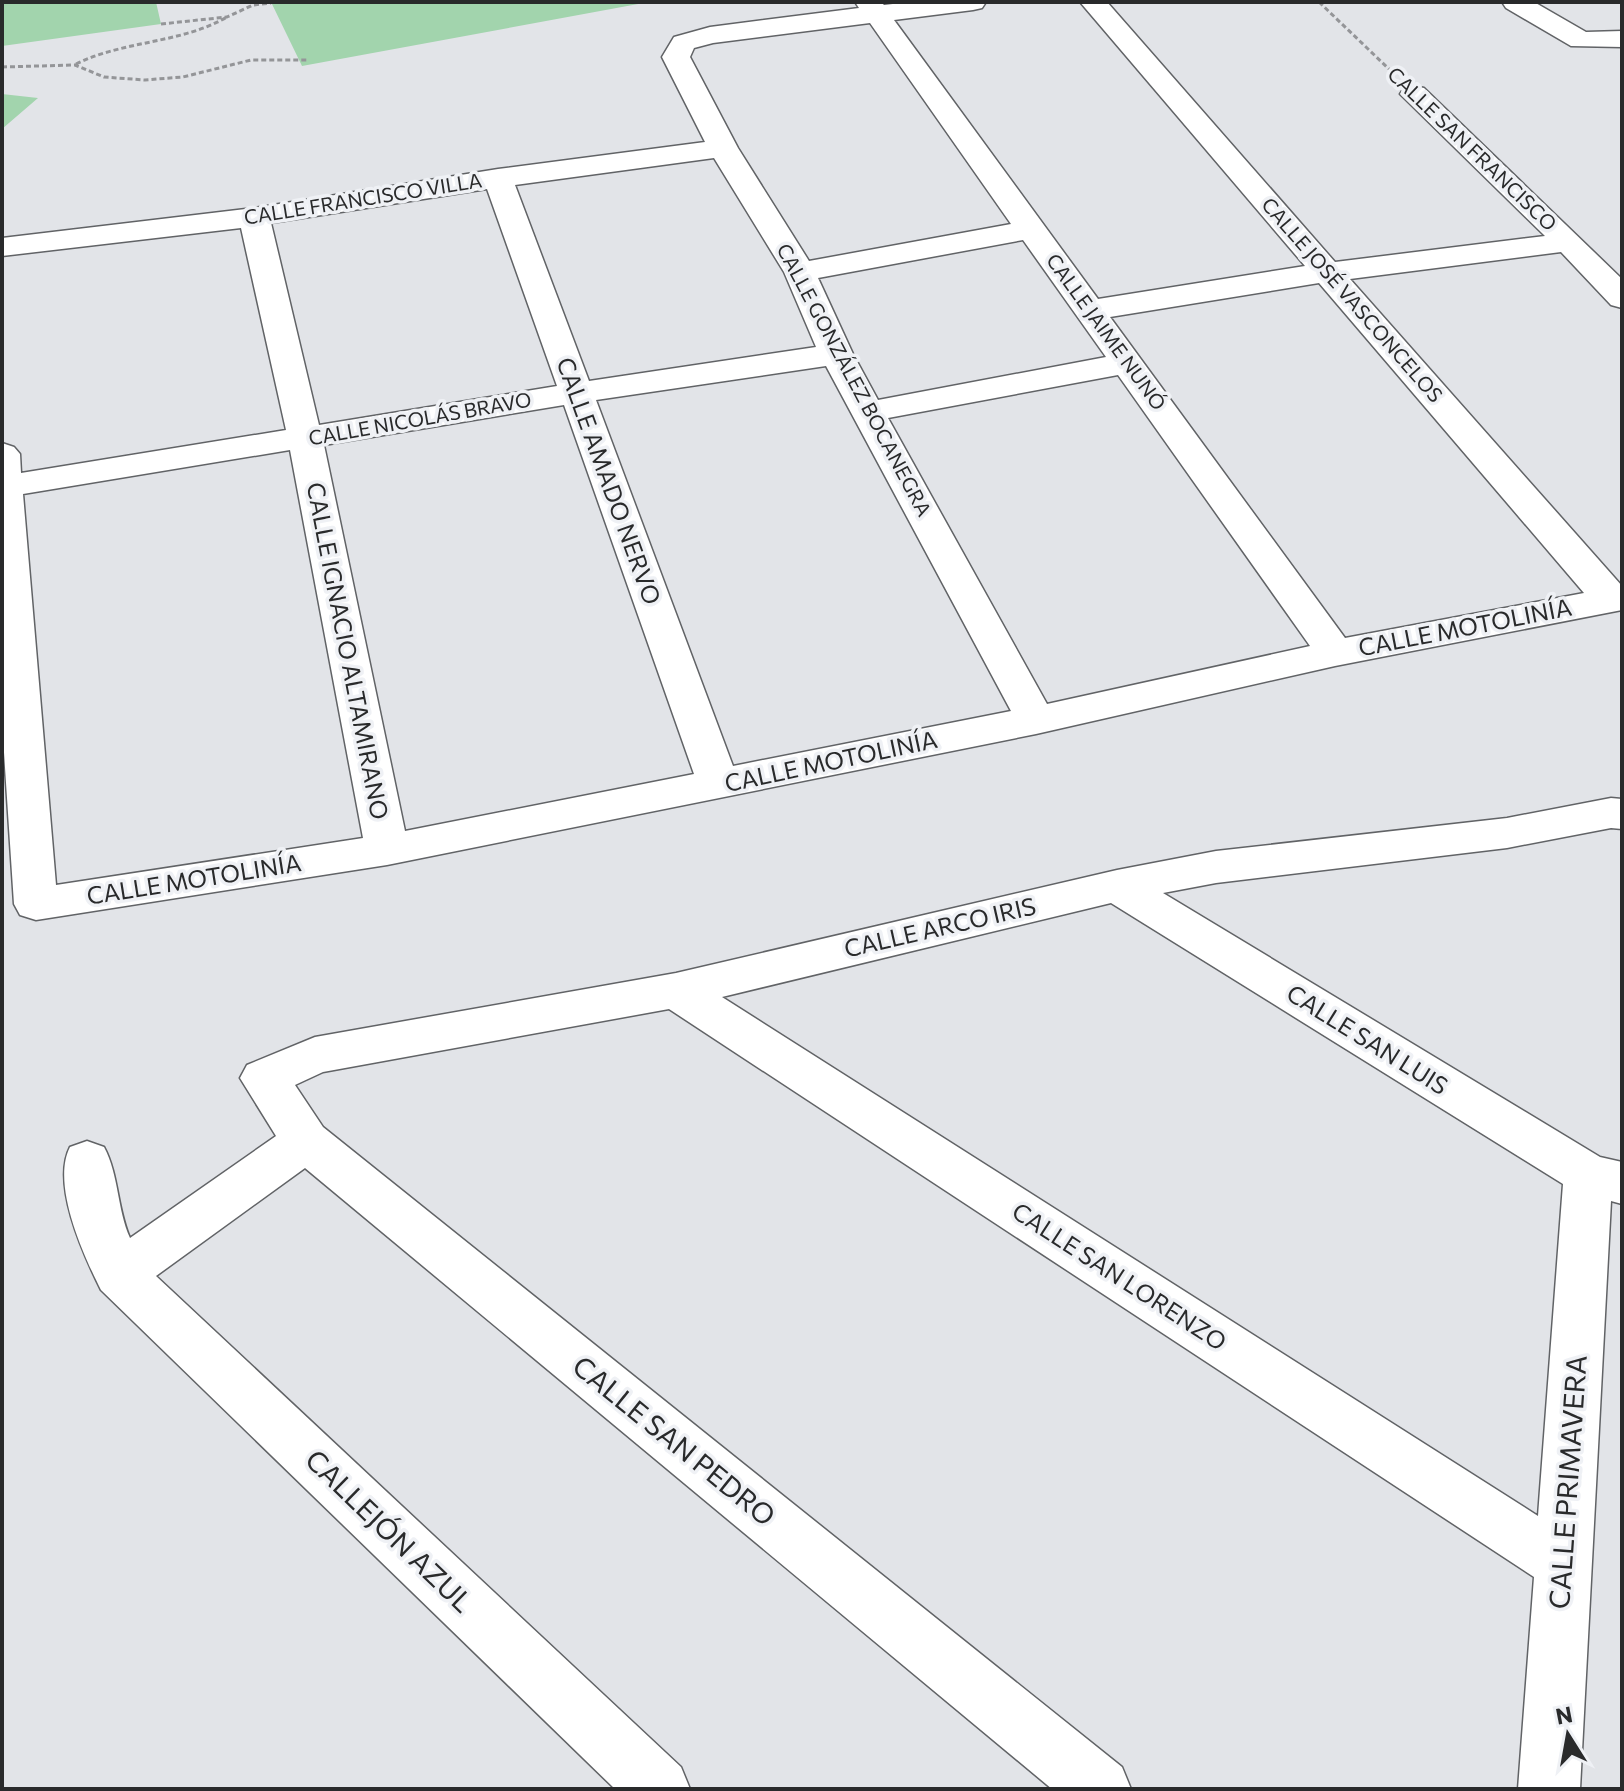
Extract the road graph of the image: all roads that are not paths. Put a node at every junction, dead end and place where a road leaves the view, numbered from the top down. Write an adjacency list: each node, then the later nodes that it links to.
1 (973, 2): 4 (street)
2 (1093, 2): 14 (street, CALLE JOSÉ VASCONCELOS)
3 (1515, 2): 5 (street)
4 (871, 8): 7 (street, CALLE GONZÁLEZ BOCANEGRA); 10 (street, CALLE JAIME NUNÓ)
5 (1622, 39)
6 (1414, 94): 11 (street, CALLE SAN FRANCISCO)
7 (723, 148): 8 (street, CALLE FRANCISCO VILLA); 13 (street, CALLE GONZÁLEZ BOCANEGRA)
8 (498, 178): 9 (street, CALLE FRANCISCO VILLA); 19 (street, CALLE AMADO NERVO)
9 (254, 217): 12 (street, CALLE FRANCISCO VILLA); 21 (street, CALLE IGNACIO ALTAMIRANO)
10 (1032, 229): 13 (street); 16 (street, CALLE JAIME NUNÓ)
11 (1569, 242): 14 (street); 15 (street, CALLE SAN FRANCISCO)
12 (2, 247)
13 (800, 272): 17 (street, CALLE GONZÁLEZ BOCANEGRA)
14 (1328, 272): 16 (street); 23 (street, CALLE JOSÉ VASCONCELOS)
15 (1622, 298)
16 (1091, 310): 18 (street, CALLE JAIME NUNÓ)
17 (836, 354): 19 (street, CALLE NICOLÁS BRAVO); 20 (street, CALLE GONZÁLEZ BOCANEGRA)
18 (1128, 363): 20 (street); 24 (street, CALLE JAIME NUNÓ)
19 (576, 393): 21 (street, CALLE NICOLÁS BRAVO); 26 (street, CALLE AMADO NERVO)
20 (868, 412): 25 (street, CALLE GONZÁLEZ BOCANEGRA)
21 (305, 439): 22 (street, CALLE NICOLÁS BRAVO); 28 (street, CALLE IGNACIO ALTAMIRANO)
22 (3, 476): 28 (street, CALLE MOTOLINÍA)
23 (1616, 599): 24 (street, CALLE MOTOLINÍA)
24 (1335, 653): 25 (street, CALLE MOTOLINÍA)
25 (1036, 720): 26 (street, CALLE MOTOLINÍA)
26 (719, 785): 28 (street, CALLE MOTOLINÍA)
27 (1622, 814): 29 (street, CALLE ARCO IRIS)
28 (387, 850)
29 (1117, 886): 30 (street, CALLE ARCO IRIS); 34 (street, CALLE SAN LUIS)
30 (676, 990): 31 (street, CALLE ARCO IRIS); 36 (street, CALLE SAN LORENZO)
31 (264, 1078): 32 (street, CALLE SAN PEDRO)
32 (306, 1141): 35 (street); 38 (street, CALLE SAN PEDRO)
33 (87, 1161): 35 (street, CALLEJÓN AZUL)
34 (1605, 1179): 36 (street, CALLE PRIMAVERA)
35 (119, 1274): 37 (street, CALLEJÓN AZUL)
36 (1562, 1563): 39 (street, CALLE PRIMAVERA)
37 (659, 1789)
38 (1100, 1789)
39 (1549, 1789)

